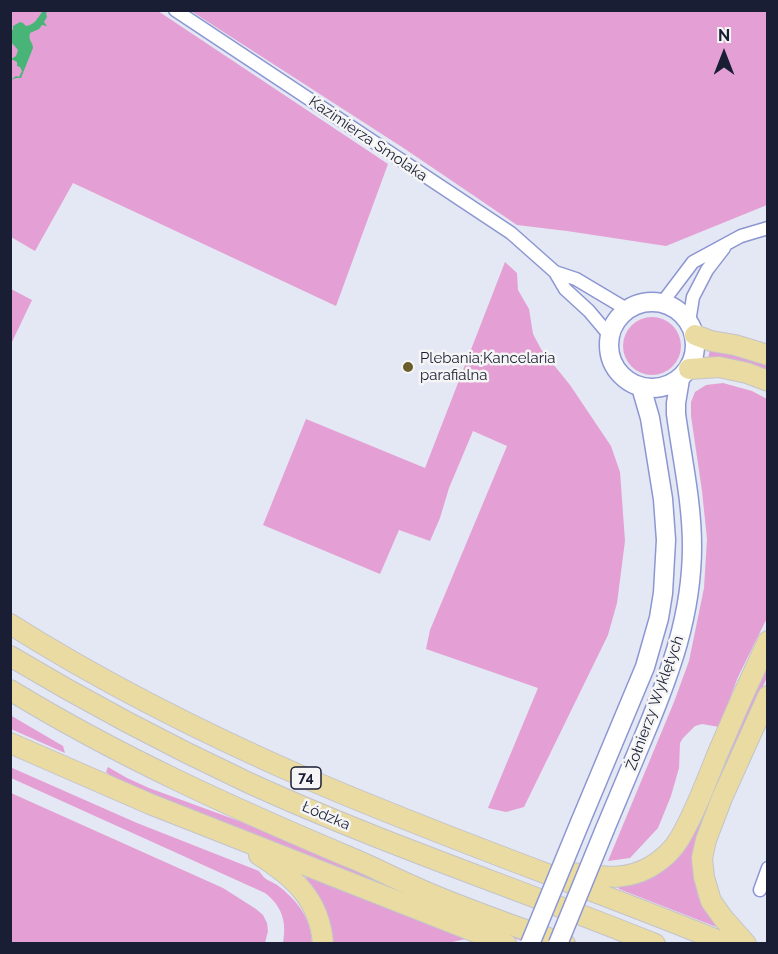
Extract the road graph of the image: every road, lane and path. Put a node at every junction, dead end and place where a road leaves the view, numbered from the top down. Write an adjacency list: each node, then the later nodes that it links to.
1 (175, 10): 4 (street, Kazimierza Smolaka)
2 (768, 228): 3 (street)
3 (728, 244): 5 (street); 7 (street)
4 (555, 272): 6 (street, Kazimierza Smolaka); 8 (street, Kazimierza Smolaka)
5 (662, 303): 6 (street); 7 (street)
6 (628, 310): 8 (street)
7 (692, 328): 9 (main road); 10 (street)
8 (610, 336): 12 (street)
9 (768, 355)
10 (685, 374): 11 (main road); 12 (street); 26 (street, Żołnierzy Wyklętych, bridge)
11 (768, 381)
12 (641, 387): 25 (street, Żołnierzy Wyklętych, bridge)
13 (10, 624): 21 (main road, 74)
14 (768, 641): 21 (main road)
15 (10, 656): 28 (main road, Łódzka / 74)
16 (10, 690): 27 (main road, Łódzka)
17 (768, 696): 30 (main road)
18 (10, 743): 19 (main road)
19 (227, 836): 23 (main road); 24 (main road)
20 (768, 868): 22 (street)
21 (540, 871): 29 (main road, 74)
22 (760, 890)
23 (323, 944)
24 (506, 944)
25 (530, 944)
26 (558, 944)
27 (564, 944)
28 (655, 944)
29 (727, 944)
30 (746, 944)

